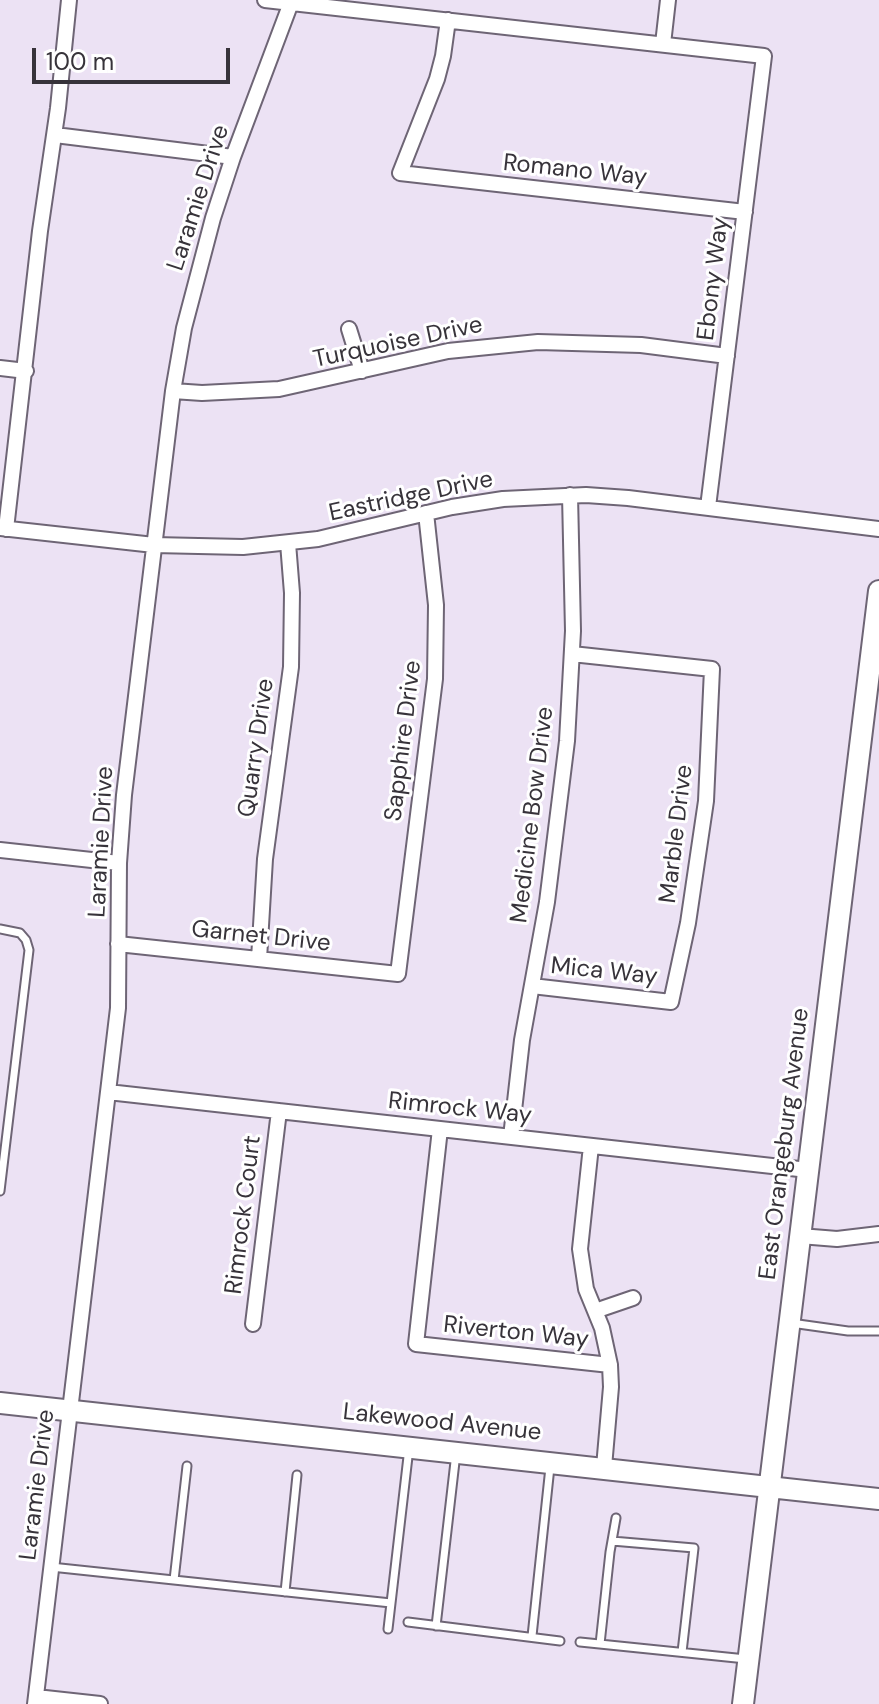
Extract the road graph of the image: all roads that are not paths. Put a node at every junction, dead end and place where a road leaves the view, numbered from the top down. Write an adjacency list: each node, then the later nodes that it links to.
1 (69, 0): 7 (street)
2 (265, 0): 4 (street)
3 (668, 0): 6 (street)
4 (292, 1): 5 (street); 8 (street, Laramie Drive)
5 (448, 20): 6 (street); 9 (street, Romano Way)
6 (663, 44): 9 (street, Ebony Way)
7 (55, 135): 8 (street); 13 (street)
8 (233, 157): 15 (street, Laramie Drive)
9 (745, 212): 11 (street, Ebony Way)
10 (349, 329): 14 (street)
11 (727, 356): 14 (street, Turquoise Drive); 17 (street, Ebony Way)
12 (0, 368): 13 (street)
13 (26, 371): 19 (street)
14 (362, 371): 15 (street, Turquoise Drive)
15 (173, 391): 22 (street, Laramie Drive)
16 (570, 495): 17 (street, Eastridge Drive); 18 (street, Eastridge Drive); 24 (street, Medicine Bow Drive)
17 (708, 507): 20 (street, Eastridge Drive)
18 (426, 513): 21 (street, Eastridge Drive); 31 (street, Sapphire Drive)
19 (3, 528): 22 (street, Eastridge Drive)
20 (879, 529)
21 (288, 543): 22 (street, Eastridge Drive); 30 (street, Quarry Drive)
22 (154, 545): 27 (street, Laramie Drive)
23 (879, 591): 25 (street, East Orangeburg Avenue)
24 (572, 654): 32 (street, Medicine Bow Drive); 33 (street, Marble Drive)
25 (871, 715): 39 (street, East Orangeburg Avenue)
26 (0, 850): 27 (street)
27 (119, 863): 29 (street, Laramie Drive)
28 (0, 929): 40 (lane)
29 (118, 944): 30 (street, Garnet Drive); 34 (street, Laramie Drive)
30 (259, 959): 31 (street, Garnet Drive)
31 (398, 974)
32 (532, 986): 33 (street, Mica Way); 37 (street, Medicine Bow Drive)
33 (671, 1002)
34 (108, 1092): 35 (street, Rimrock Way); 50 (street, Laramie Drive)
35 (279, 1111): 36 (street, Rimrock Way); 46 (street, Rimrock Court)
36 (440, 1129): 37 (street, Rimrock Way); 48 (street, Riverton Way)
37 (511, 1137): 38 (street, Rimrock Way)
38 (591, 1146): 39 (street, Rimrock Way); 44 (street)
39 (808, 1170): 42 (street, East Orangeburg Avenue)
40 (0, 1191)
41 (879, 1234): 42 (street)
42 (800, 1236): 45 (street, East Orangeburg Avenue)
43 (633, 1298): 44 (street)
44 (595, 1311): 48 (street)
45 (789, 1323): 47 (lane); 57 (street, East Orangeburg Avenue)
46 (253, 1324)
47 (879, 1331)
48 (610, 1365): 55 (street)
49 (0, 1403): 50 (street, Lakewood Avenue)
50 (70, 1409): 51 (street, Lakewood Avenue); 61 (street, Laramie Drive)
51 (409, 1446): 52 (street, Lakewood Avenue); 64 (lane)
52 (456, 1451): 53 (street, Lakewood Avenue); 66 (lane)
53 (550, 1461): 55 (street, Lakewood Avenue); 68 (lane)
54 (187, 1466): 62 (lane)
55 (604, 1467): 57 (street, Lakewood Avenue)
56 (297, 1475): 63 (lane)
57 (768, 1485): 58 (street, Lakewood Avenue); 73 (street, East Orangeburg Avenue)
58 (879, 1499)
59 (616, 1518): 60 (lane)
60 (612, 1541): 71 (lane); 72 (lane)
61 (51, 1567): 62 (lane); 74 (street, Laramie Drive)
62 (174, 1580): 63 (lane)
63 (285, 1592): 64 (lane)
64 (391, 1603): 67 (lane)
65 (408, 1622): 66 (lane)
66 (436, 1626): 68 (lane)
67 (388, 1629)
68 (532, 1636): 69 (lane)
69 (560, 1641)
70 (580, 1642): 71 (lane)
71 (600, 1644): 72 (lane)
72 (682, 1652): 73 (lane)
73 (748, 1659): 76 (street, East Orangeburg Avenue)
74 (36, 1700): 75 (street)
75 (100, 1704)
76 (743, 1704)

